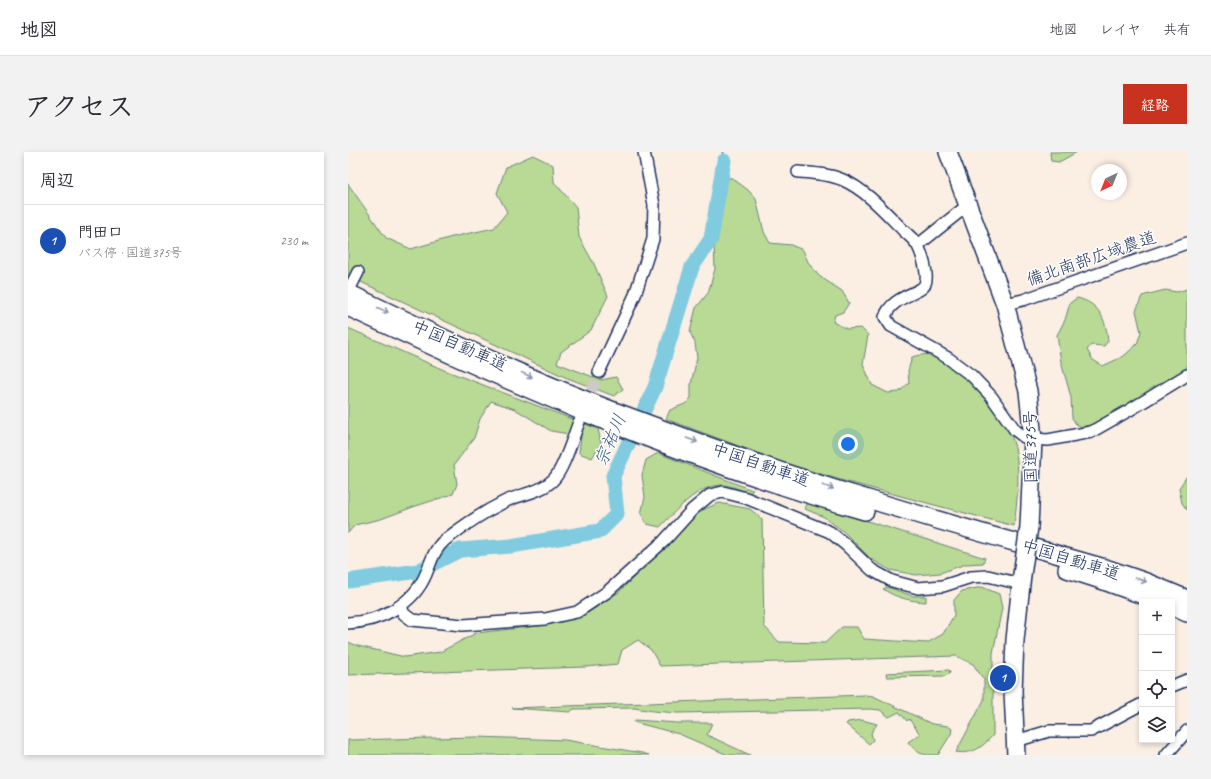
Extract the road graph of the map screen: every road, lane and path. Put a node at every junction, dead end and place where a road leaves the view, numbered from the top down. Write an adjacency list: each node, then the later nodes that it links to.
1 (644, 152): 11 (street)
2 (948, 152): 4 (highway, 国道375号)
3 (798, 172): 6 (street)
4 (968, 205): 6 (street); 9 (highway, 国道375号)
5 (1187, 243): 9 (street, 備北南部広域農道)
6 (918, 245): 16 (street)
7 (358, 272): 8 (street)
8 (348, 293): 14 (highway, 中国自動車道, one-way to 14)
9 (1005, 304): 16 (highway, 国道375号)
10 (348, 307): 14 (highway, 中国自動車道)
11 (599, 372)
12 (1187, 375): 16 (street)
13 (579, 422): 20 (street)
14 (623, 422): 15 (highway, 中国自動車道)
15 (653, 433): 18 (highway, 中国自動車道); 19 (highway, 中国自動車道, one-way to 19)
16 (1033, 439): 17 (highway, 国道375号, bridge)
17 (1022, 580): 20 (street); 28 (highway, 国道375号)
18 (1154, 599)
19 (1187, 599)
20 (401, 607): 23 (street)
21 (1175, 607): 22 (highway)
22 (1187, 613)
23 (348, 623)
24 (1187, 680): 25 (street)
25 (1175, 685)
26 (1139, 706): 28 (street)
27 (1187, 731): 29 (street)
28 (1016, 748)
29 (1166, 755)

